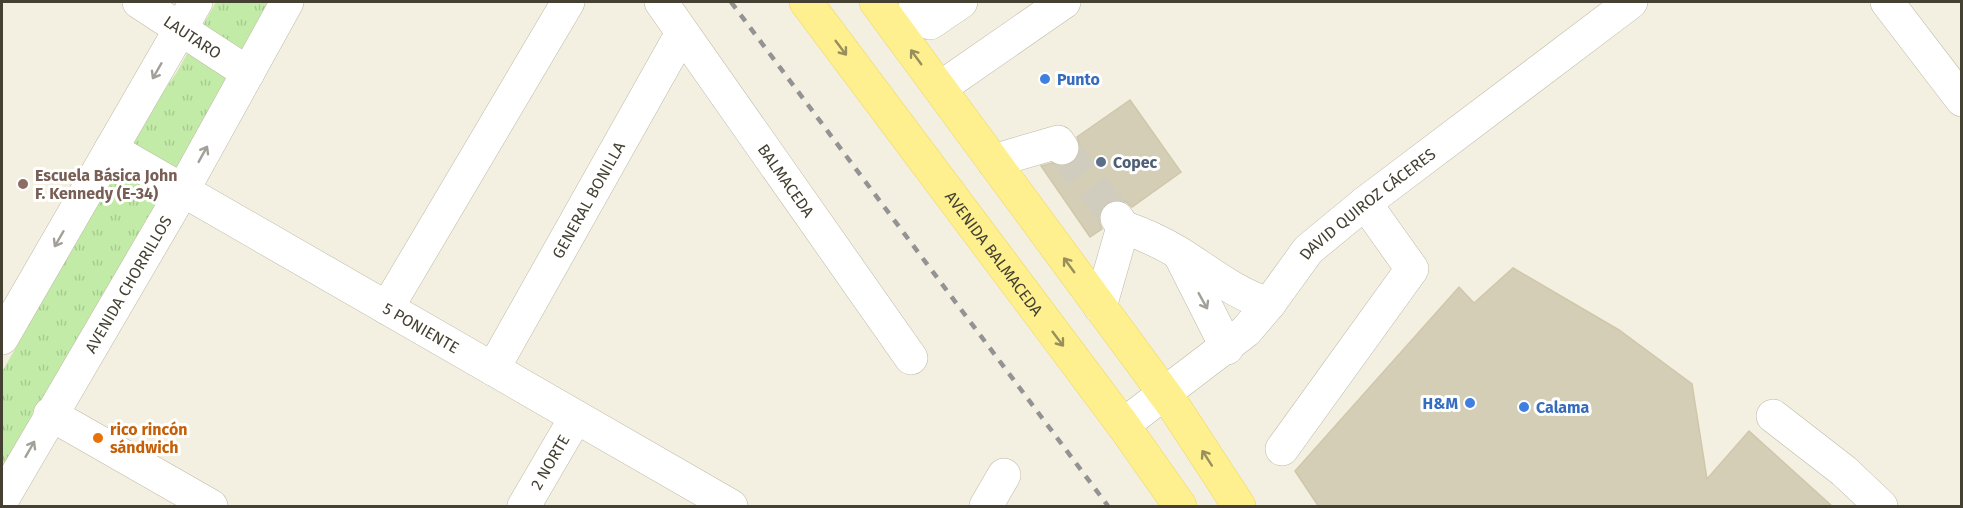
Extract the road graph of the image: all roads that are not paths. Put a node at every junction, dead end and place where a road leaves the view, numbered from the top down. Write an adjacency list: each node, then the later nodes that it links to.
1 (139, 2): 12 (street, LAUTARO)
2 (287, 2): 14 (street, AVENIDA CHORRILLOS)
3 (568, 2): 25 (street)
4 (661, 2): 13 (street, BALMACEDA)
5 (806, 2): 34 (main road, AVENIDA BALMACEDA, one-way to 34)
6 (876, 2): 15 (main road, one-way to 6)
7 (915, 2): 8 (street)
8 (961, 2)
9 (1064, 2): 15 (street)
10 (1631, 2): 21 (street, DAVID QUIROZ CÁCERES)
11 (1887, 2): 16 (street)
12 (188, 15): 14 (street, LAUTARO); 18 (street, one-way to 18)
13 (682, 33): 28 (street, BALMACEDA); 29 (street, GENERAL BONILLA)
14 (248, 73): 20 (street, AVENIDA CHORRILLOS, one-way to 14)
15 (940, 88): 19 (main road)
16 (1962, 100)
17 (1062, 148): 19 (street)
18 (111, 149): 20 (street, 5 PONIENTE); 26 (street, one-way to 26)
19 (993, 161): 24 (main road, one-way to 19)
20 (183, 190): 25 (street, 5 PONIENTE); 31 (street, AVENIDA CHORRILLOS)
21 (1365, 203): 23 (street, DAVID QUIROZ CÁCERES); 35 (street)
22 (1180, 254): 23 (street); 24 (street); 27 (street, one-way to 27)
23 (1269, 304): 27 (street, DAVID QUIROZ CÁCERES)
24 (1100, 307): 30 (main road)
25 (387, 308): 29 (street, 5 PONIENTE)
26 (2, 338)
27 (1227, 348): 30 (street, DAVID QUIROZ CÁCERES)
28 (911, 358)
29 (493, 369): 33 (street, 5 PONIENTE)
30 (1163, 393): 34 (street, DAVID QUIROZ CÁCERES); 43 (main road, one-way to 30)
31 (50, 414): 37 (street, AVENIDA CHORRILLOS, one-way to 31); 38 (street)
32 (1773, 416): 44 (street)
33 (576, 417): 39 (street, 2 NORTE); 40 (street, 5 PONIENTE)
34 (1123, 425): 42 (main road, AVENIDA BALMACEDA)
35 (1282, 449)
36 (1004, 475): 41 (street)
37 (2, 500)
38 (211, 507)
39 (524, 507)
40 (731, 507)
41 (986, 507)
42 (1180, 507)
43 (1239, 507)
44 (1881, 507)

